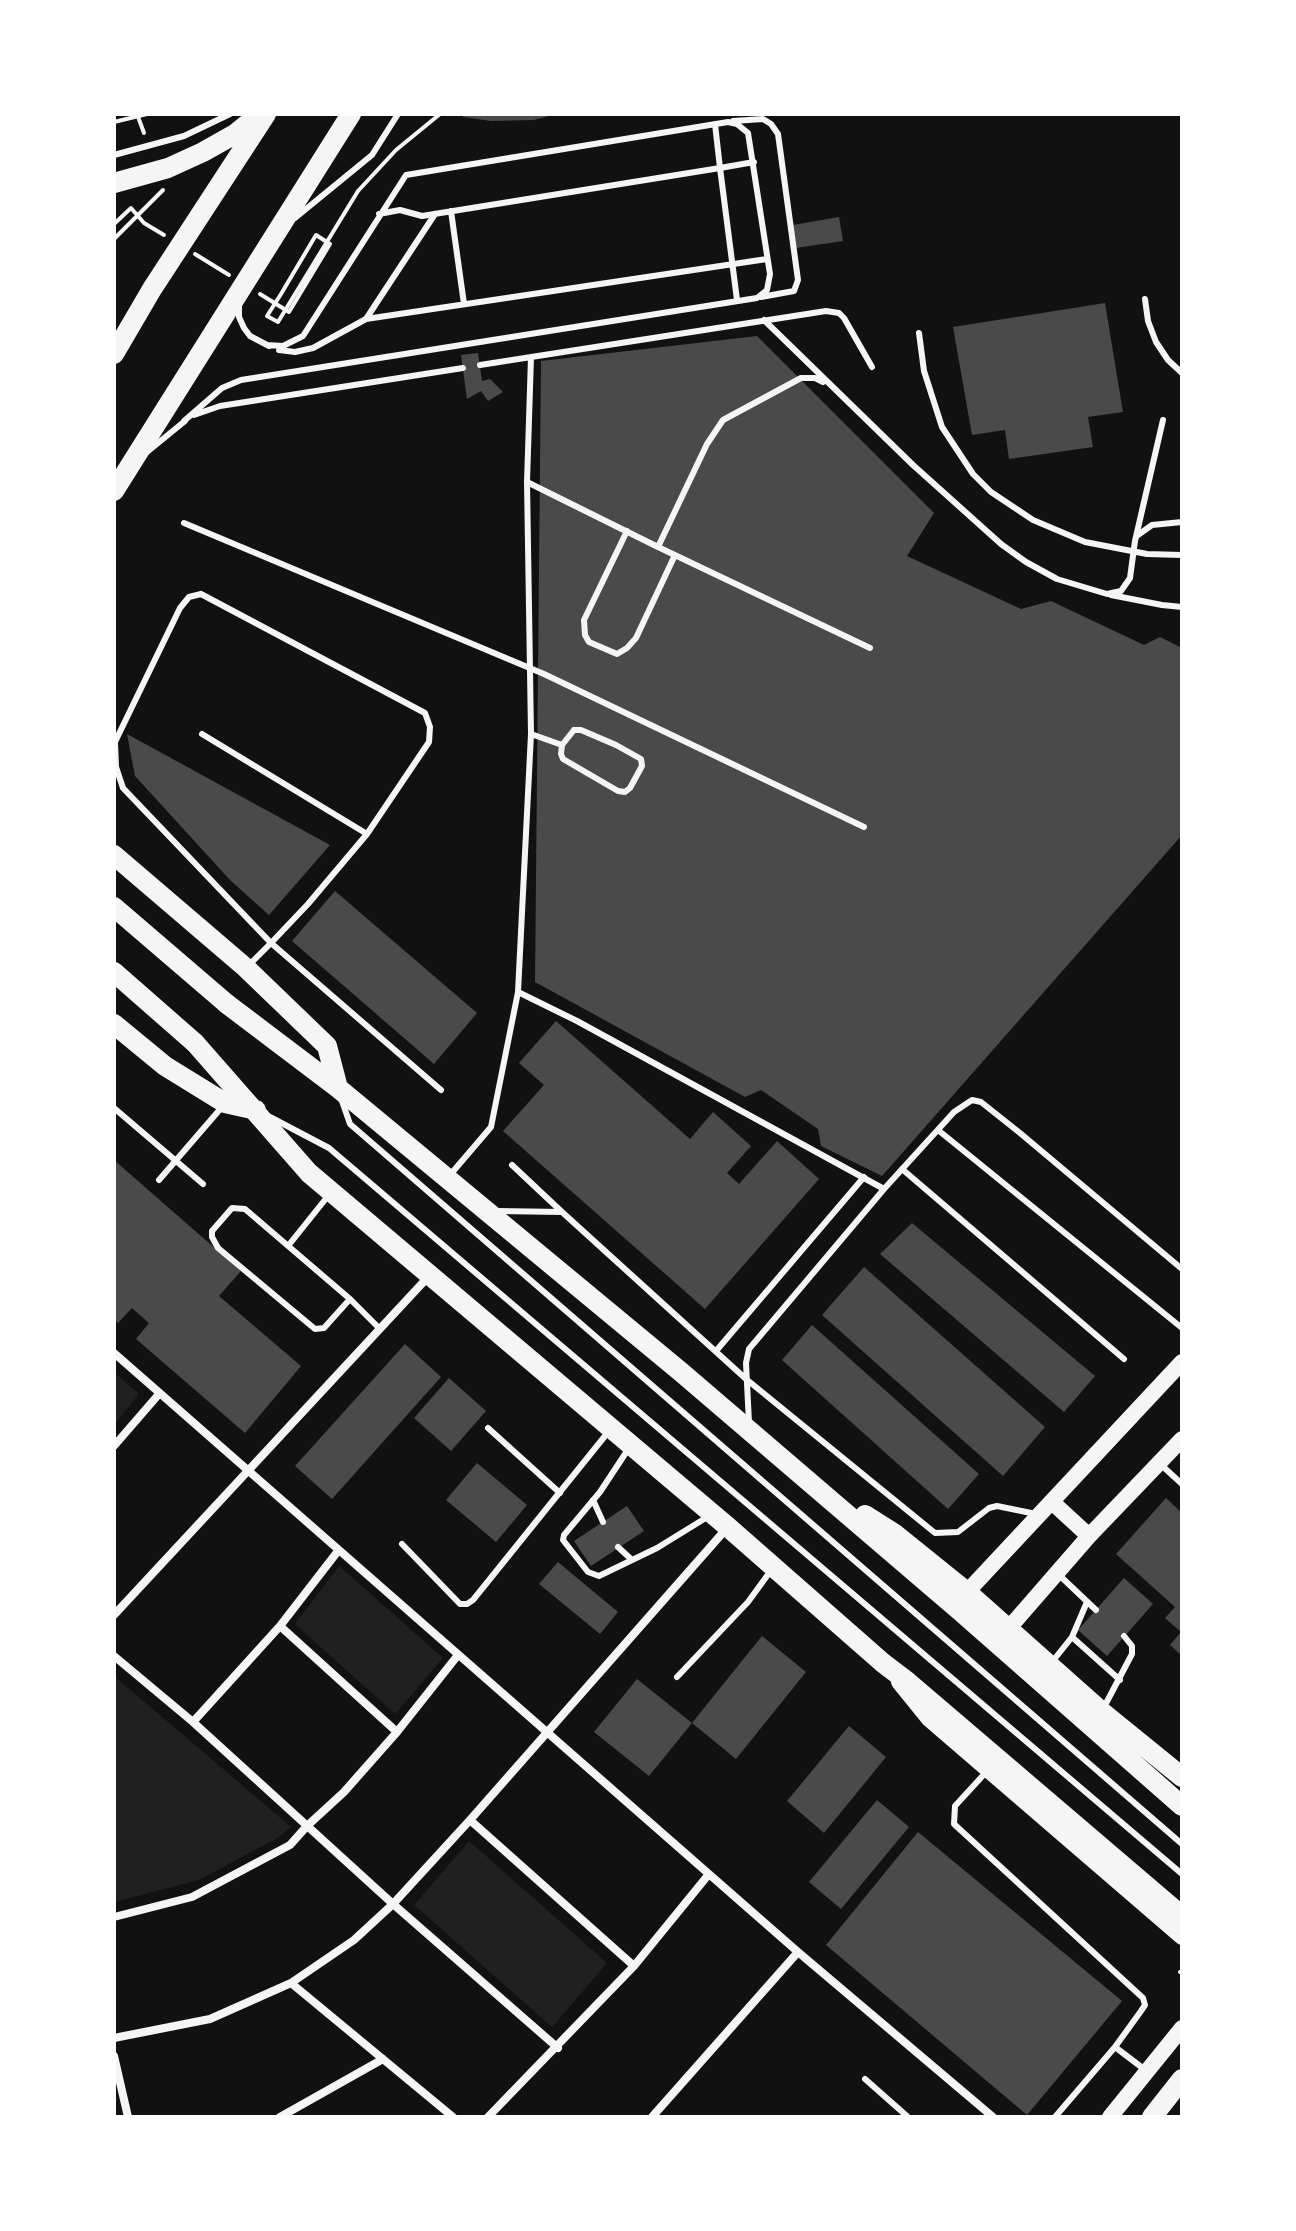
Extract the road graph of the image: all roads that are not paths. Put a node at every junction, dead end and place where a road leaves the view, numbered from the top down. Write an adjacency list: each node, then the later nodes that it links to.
1 (230, 114): 8 (lane)
2 (259, 114): 11 (main road)
3 (266, 114): 27 (main road)
4 (351, 114): 15 (main road)
5 (398, 114): 15 (lane)
6 (728, 122): 7 (lane); 9 (lane); 19 (lane)
7 (715, 124): 10 (lane); 14 (lane)
8 (114, 155)
9 (754, 162): 10 (lane); 16 (lane)
10 (720, 168): 12 (lane); 17 (lane)
11 (114, 183)
12 (451, 211): 13 (lane); 22 (lane)
13 (436, 213): 14 (lane); 23 (lane)
14 (379, 214): 26 (lane)
15 (273, 235): 18 (main road)
16 (767, 259): 17 (lane); 19 (lane)
17 (733, 265): 21 (lane); 22 (lane)
18 (245, 280): 26 (lane); 37 (main road)
19 (757, 298): 21 (lane)
20 (1145, 299): 32 (lane)
21 (737, 300): 35 (lane)
22 (464, 304): 23 (lane)
23 (366, 319): 26 (lane)
24 (764, 320): 28 (lane); 30 (lane); 33 (lane)
25 (919, 333): 44 (lane)
26 (267, 345)
27 (114, 354)
28 (531, 357): 29 (lane); 36 (lane)
29 (480, 365)
30 (872, 367)
31 (463, 368): 35 (lane)
32 (1182, 373)
33 (830, 385): 42 (lane); 45 (lane)
34 (1163, 420): 41 (lane)
35 (184, 421): 37 (lane)
36 (527, 482): 40 (lane); 48 (lane)
37 (117, 486)
38 (1182, 522): 41 (lane)
39 (184, 523): 48 (lane)
40 (627, 531): 42 (lane); 43 (lane)
41 (1135, 541): 45 (lane)
42 (658, 547): 43 (lane)
43 (675, 555): 47 (lane)
44 (1182, 555)
45 (1107, 594): 46 (lane)
46 (1182, 607)
47 (870, 648)
48 (528, 668): 50 (lane); 52 (lane)
49 (202, 734): 53 (lane)
50 (531, 734): 51 (lane); 59 (lane)
51 (562, 745): 51 (lane)
52 (864, 827)
53 (367, 834): 56 (lane); 56 (lane)
54 (114, 855): 57 (main road)
55 (114, 907): 61 (main road)
56 (271, 943): 57 (lane); 62 (lane)
57 (246, 968): 61 (main road)
58 (114, 972): 65 (main road)
59 (518, 992): 70 (lane); 71 (lane)
60 (114, 1024): 63 (main road)
61 (338, 1088): 71 (main road); 135 (lane)
62 (441, 1090)
63 (225, 1103): 65 (main road); 67 (lane)
64 (114, 1108): 67 (lane)
65 (256, 1110): 75 (main road); 137 (lane)
66 (938, 1130): 69 (lane); 79 (lane); 82 (lane)
67 (176, 1161): 72 (lane); 73 (lane)
68 (512, 1165): 77 (lane)
69 (902, 1169): 74 (lane); 86 (lane)
70 (864, 1177): 74 (lane); 84 (lane)
71 (447, 1178): 76 (main road)
72 (159, 1180)
73 (203, 1184)
74 (884, 1189): 88 (lane)
75 (332, 1192): 78 (lane); 80 (main road)
76 (487, 1210): 77 (lane); 92 (main road)
77 (562, 1212): 84 (lane)
78 (288, 1246): 81 (lane); 81 (lane)
79 (1182, 1269)
80 (430, 1274): 83 (street); 91 (main road)
81 (350, 1299): 83 (lane)
82 (1182, 1328)
83 (380, 1329): 97 (street)
84 (716, 1351): 88 (lane)
85 (114, 1353): 89 (street)
86 (1124, 1359)
87 (1182, 1362): 101 (main road)
88 (746, 1379): 92 (lane); 102 (lane)
89 (159, 1394): 95 (street); 97 (street)
90 (488, 1428): 99 (lane)
91 (612, 1428): 94 (main road); 99 (lane)
92 (750, 1431): 112 (main road)
93 (1182, 1439): 96 (main road)
94 (631, 1445): 100 (lane); 103 (main road)
95 (114, 1446)
96 (1159, 1463): 98 (lane); 105 (main road)
97 (248, 1472): 108 (street); 115 (street)
98 (1182, 1484)
99 (560, 1493): 106 (lane)
100 (593, 1500): 104 (lane); 109 (lane)
101 (1052, 1502): 102 (main road); 105 (main road)
102 (1040, 1515): 112 (main road)
103 (720, 1520): 109 (lane); 110 (main road); 129 (street)
104 (603, 1522)
105 (1089, 1536): 111 (main road)
106 (402, 1544)
107 (618, 1547): 109 (lane)
108 (338, 1551): 116 (street); 120 (street)
109 (632, 1560)
110 (774, 1566): 122 (main road); 124 (lane)
111 (1057, 1573): 113 (lane); 117 (main road)
112 (964, 1601): 117 (main road); 132 (main road)
113 (1087, 1602): 114 (lane); 119 (lane)
114 (1096, 1610)
115 (114, 1615)
116 (280, 1626): 127 (street); 128 (street)
117 (1009, 1628): 123 (main road)
118 (1124, 1636): 125 (lane)
119 (1072, 1637): 123 (lane); 125 (lane)
120 (458, 1655): 128 (street); 129 (street)
121 (114, 1656): 127 (street)
122 (883, 1663): 130 (main road); 140 (main road)
123 (1049, 1666): 126 (main road)
124 (677, 1677)
125 (1120, 1680): 126 (lane)
126 (1102, 1712): 131 (main road)
127 (193, 1722): 134 (street)
128 (397, 1732): 134 (street)
129 (547, 1733): 133 (street); 136 (street)
130 (988, 1769): 140 (main road); 147 (lane)
131 (1182, 1777)
132 (1182, 1806)
133 (470, 1820): 138 (street); 143 (street)
134 (307, 1826): 138 (street); 139 (street)
135 (1182, 1844)
136 (709, 1874): 142 (street); 143 (street)
137 (1182, 1874)
138 (393, 1904): 144 (street); 148 (street)
139 (114, 1917)
140 (1175, 1917): 141 (main road)
141 (1182, 1937)
142 (798, 1952): 158 (street); 160 (street)
143 (634, 1966): 148 (street)
144 (291, 1983): 146 (street); 150 (street)
145 (1182, 2028): 151 (main road)
146 (114, 2038)
147 (1115, 2047): 151 (lane); 161 (lane)
148 (558, 2048): 157 (street)
149 (114, 2056): 154 (street)
150 (383, 2059): 155 (street); 156 (street)
151 (1147, 2071): 162 (main road)
152 (865, 2079): 159 (lane)
153 (1182, 2079): 163 (main road)
154 (128, 2117)
155 (280, 2117)
156 (453, 2117)
157 (488, 2117)
158 (652, 2117)
159 (908, 2117)
160 (993, 2117)
161 (1055, 2117)
162 (1110, 2117)
163 (1152, 2117)

